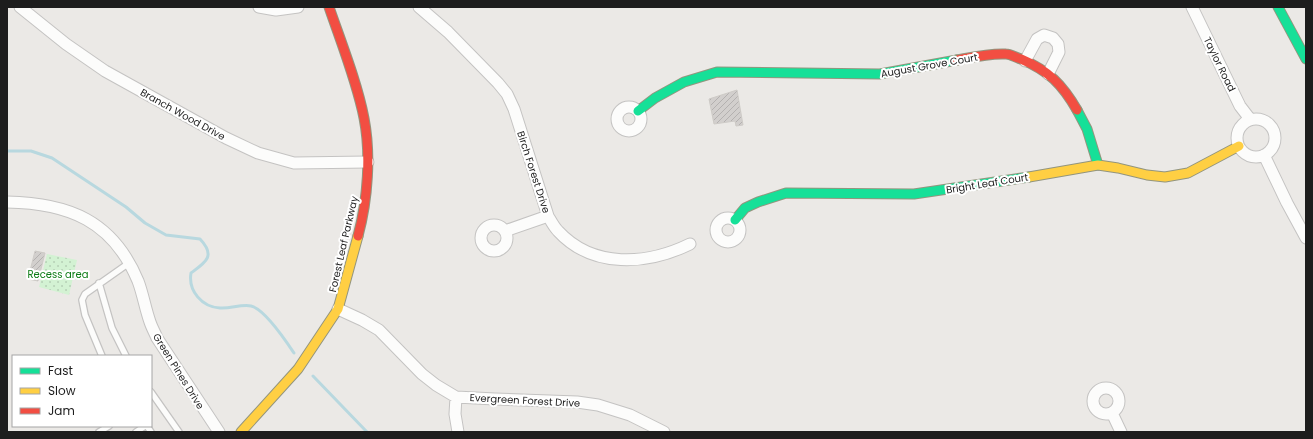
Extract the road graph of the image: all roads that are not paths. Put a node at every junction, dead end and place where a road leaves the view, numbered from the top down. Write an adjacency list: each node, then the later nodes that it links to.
1 (20, 7): 15 (street, Branch Wood Drive)
2 (259, 7): 3 (street)
3 (298, 7)
4 (329, 7): 15 (main road, Forest Leaf Parkway)
5 (419, 7): 18 (street, Birch Forest Drive)
6 (1192, 7): 12 (street, Taylor Road)
7 (1278, 7): 8 (main road)
8 (1306, 58)
9 (1025, 61): 10 (main road, August Grove Court); 10 (street); 11 (main road, August Grove Court)
10 (1048, 74): 16 (main road, August Grove Court)
11 (638, 112)
12 (1250, 120): 13 (street); 14 (street)
13 (1239, 146): 14 (street); 16 (main road, Bright Leaf Court)
14 (1264, 155): 21 (street)
15 (368, 162): 25 (main road, Forest Leaf Parkway)
16 (1098, 165): 19 (main road, Bright Leaf Court)
17 (7, 202): 23 (street, Green Pines Drive)
18 (548, 216): 20 (street); 22 (street, Birch Forest Drive)
19 (735, 220)
20 (505, 231)
21 (1306, 238)
22 (690, 244)
23 (129, 263): 24 (lane); 32 (street, Green Pines Drive)
24 (99, 283): 26 (lane); 27 (lane)
25 (338, 308): 29 (street, Evergreen Forest Drive); 33 (main road, Forest Leaf Parkway)
26 (102, 355)
27 (126, 355)
28 (152, 393): 31 (lane)
29 (456, 397): 34 (street); 35 (street, Evergreen Forest Drive)
30 (1112, 413): 36 (street)
31 (179, 432)
32 (218, 432)
33 (241, 432)
34 (458, 432)
35 (664, 432)
36 (1121, 432)

